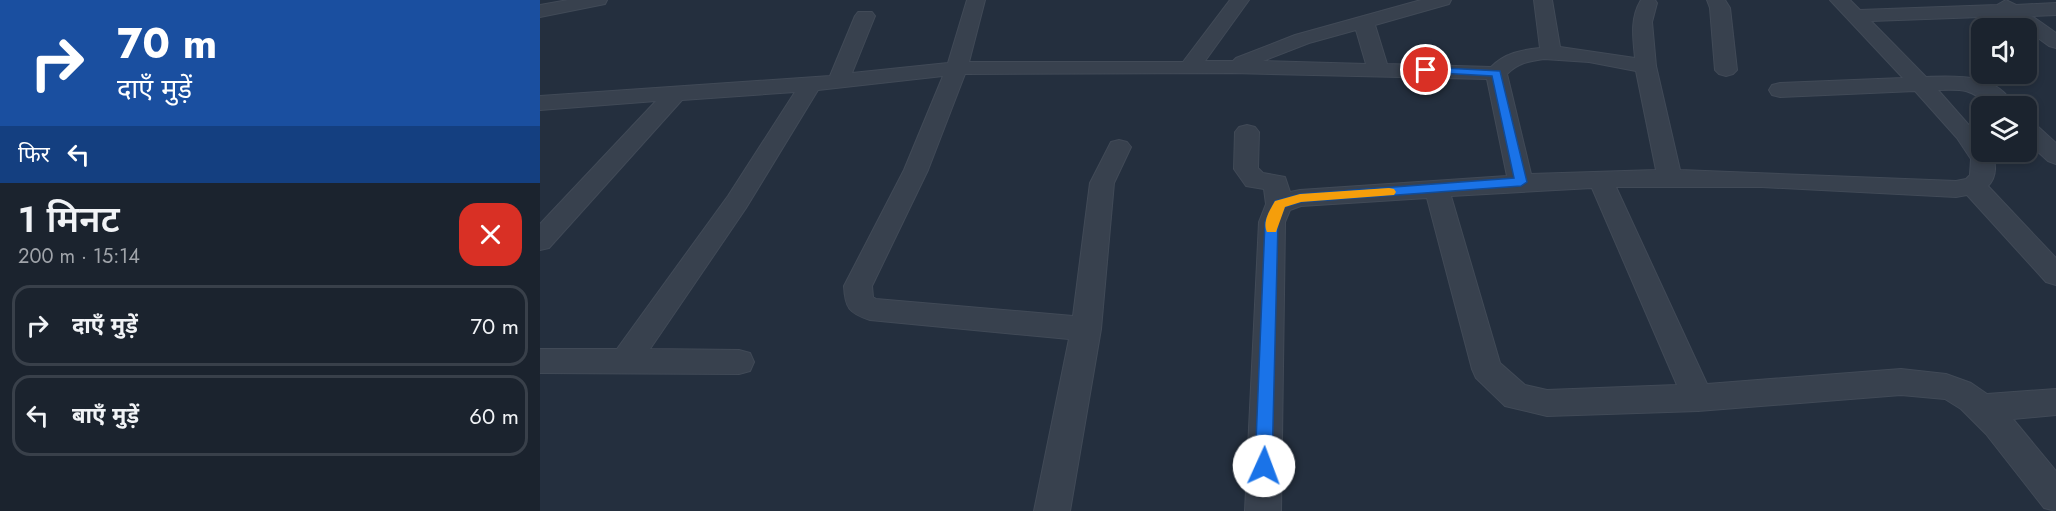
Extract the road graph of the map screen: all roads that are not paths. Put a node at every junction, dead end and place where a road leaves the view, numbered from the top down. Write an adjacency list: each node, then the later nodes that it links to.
1 (598, 0): 11 (street)
2 (976, 0): 18 (street)
3 (1240, 0): 19 (street)
4 (1443, 0): 13 (street)
5 (1543, 0): 15 (street)
6 (1716, 0): 21 (street)
7 (1648, 3): 16 (street)
8 (2004, 5): 9 (street); 10 (street); 14 (street)
9 (1846, 8): 24 (street)
10 (2056, 9)
11 (540, 11)
12 (866, 16): 23 (street)
13 (1364, 22): 17 (street); 20 (street)
14 (2056, 42)
15 (1551, 53): 16 (street); 22 (street)
16 (1646, 66): 34 (street)
17 (1232, 67): 19 (street); 20 (street)
18 (957, 68): 19 (street); 23 (street); 42 (street)
19 (1189, 68)
20 (1378, 70): 22 (street)
21 (1726, 70)
22 (1496, 73): 36 (street)
23 (838, 81): 25 (street)
24 (1919, 82): 26 (street); 28 (street); 37 (street)
25 (812, 84): 27 (street); 44 (street)
26 (1780, 90)
27 (675, 94): 29 (street); 40 (street)
28 (1992, 96)
29 (540, 103)
30 (1247, 132): 39 (street)
31 (2037, 138): 33 (street)
32 (1119, 147): 42 (street)
33 (2056, 156)
34 (1670, 178): 35 (street); 37 (street)
35 (1601, 180): 36 (street); 46 (street)
36 (1521, 182): 38 (street)
37 (1972, 186): 41 (street)
38 (1437, 189): 39 (street); 46 (street)
39 (1279, 204): 51 (street)
40 (540, 241)
41 (2056, 275)
42 (1086, 329): 50 (street)
43 (540, 361): 44 (street)
44 (625, 361): 45 (street)
45 (739, 362)
46 (1698, 398): 48 (street)
47 (2056, 402): 48 (street)
48 (1983, 408): 49 (street)
49 (2056, 497)
50 (1052, 511)
51 (1263, 511)

